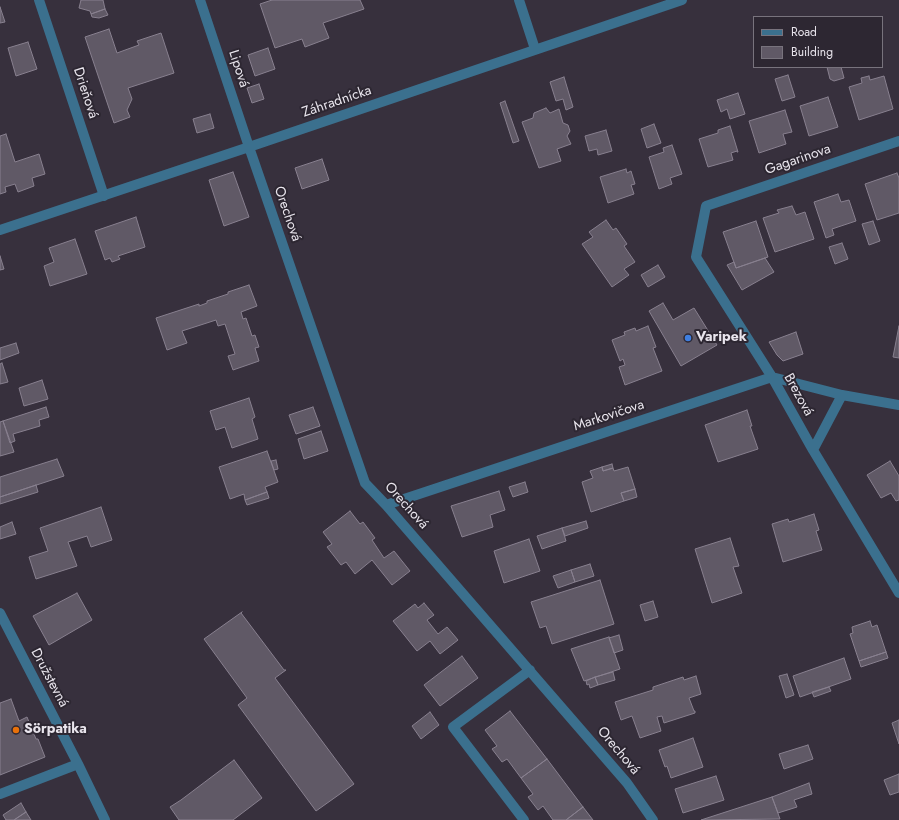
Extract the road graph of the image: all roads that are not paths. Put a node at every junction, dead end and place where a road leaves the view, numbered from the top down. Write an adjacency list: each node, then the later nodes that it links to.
1 (39, 0): 8 (street, Drieňová)
2 (200, 0): 7 (street, Lipová)
3 (519, 0): 5 (street)
4 (682, 0): 5 (street, Záhradnícka)
5 (535, 49): 7 (street, Záhradnícka)
6 (899, 141): 9 (street, Gagarinova)
7 (249, 147): 8 (street, Záhradnícka); 15 (street, Orechová)
8 (104, 196): 10 (street, Záhradnícka)
9 (706, 206): 11 (street, Brezová)
10 (0, 230)
11 (772, 377): 12 (street); 14 (street, Brezová); 15 (street, Markovičova)
12 (842, 395): 13 (street); 14 (street)
13 (899, 405)
14 (813, 450): 16 (street, Brezová)
15 (386, 504): 18 (street, Orechová)
16 (899, 593)
17 (0, 613): 19 (street, Družstevná)
18 (530, 670): 22 (street); 23 (street, Orechová)
19 (78, 764): 20 (street); 21 (street, Družstevná)
20 (0, 794)
21 (105, 820)
22 (524, 820)
23 (654, 820)

